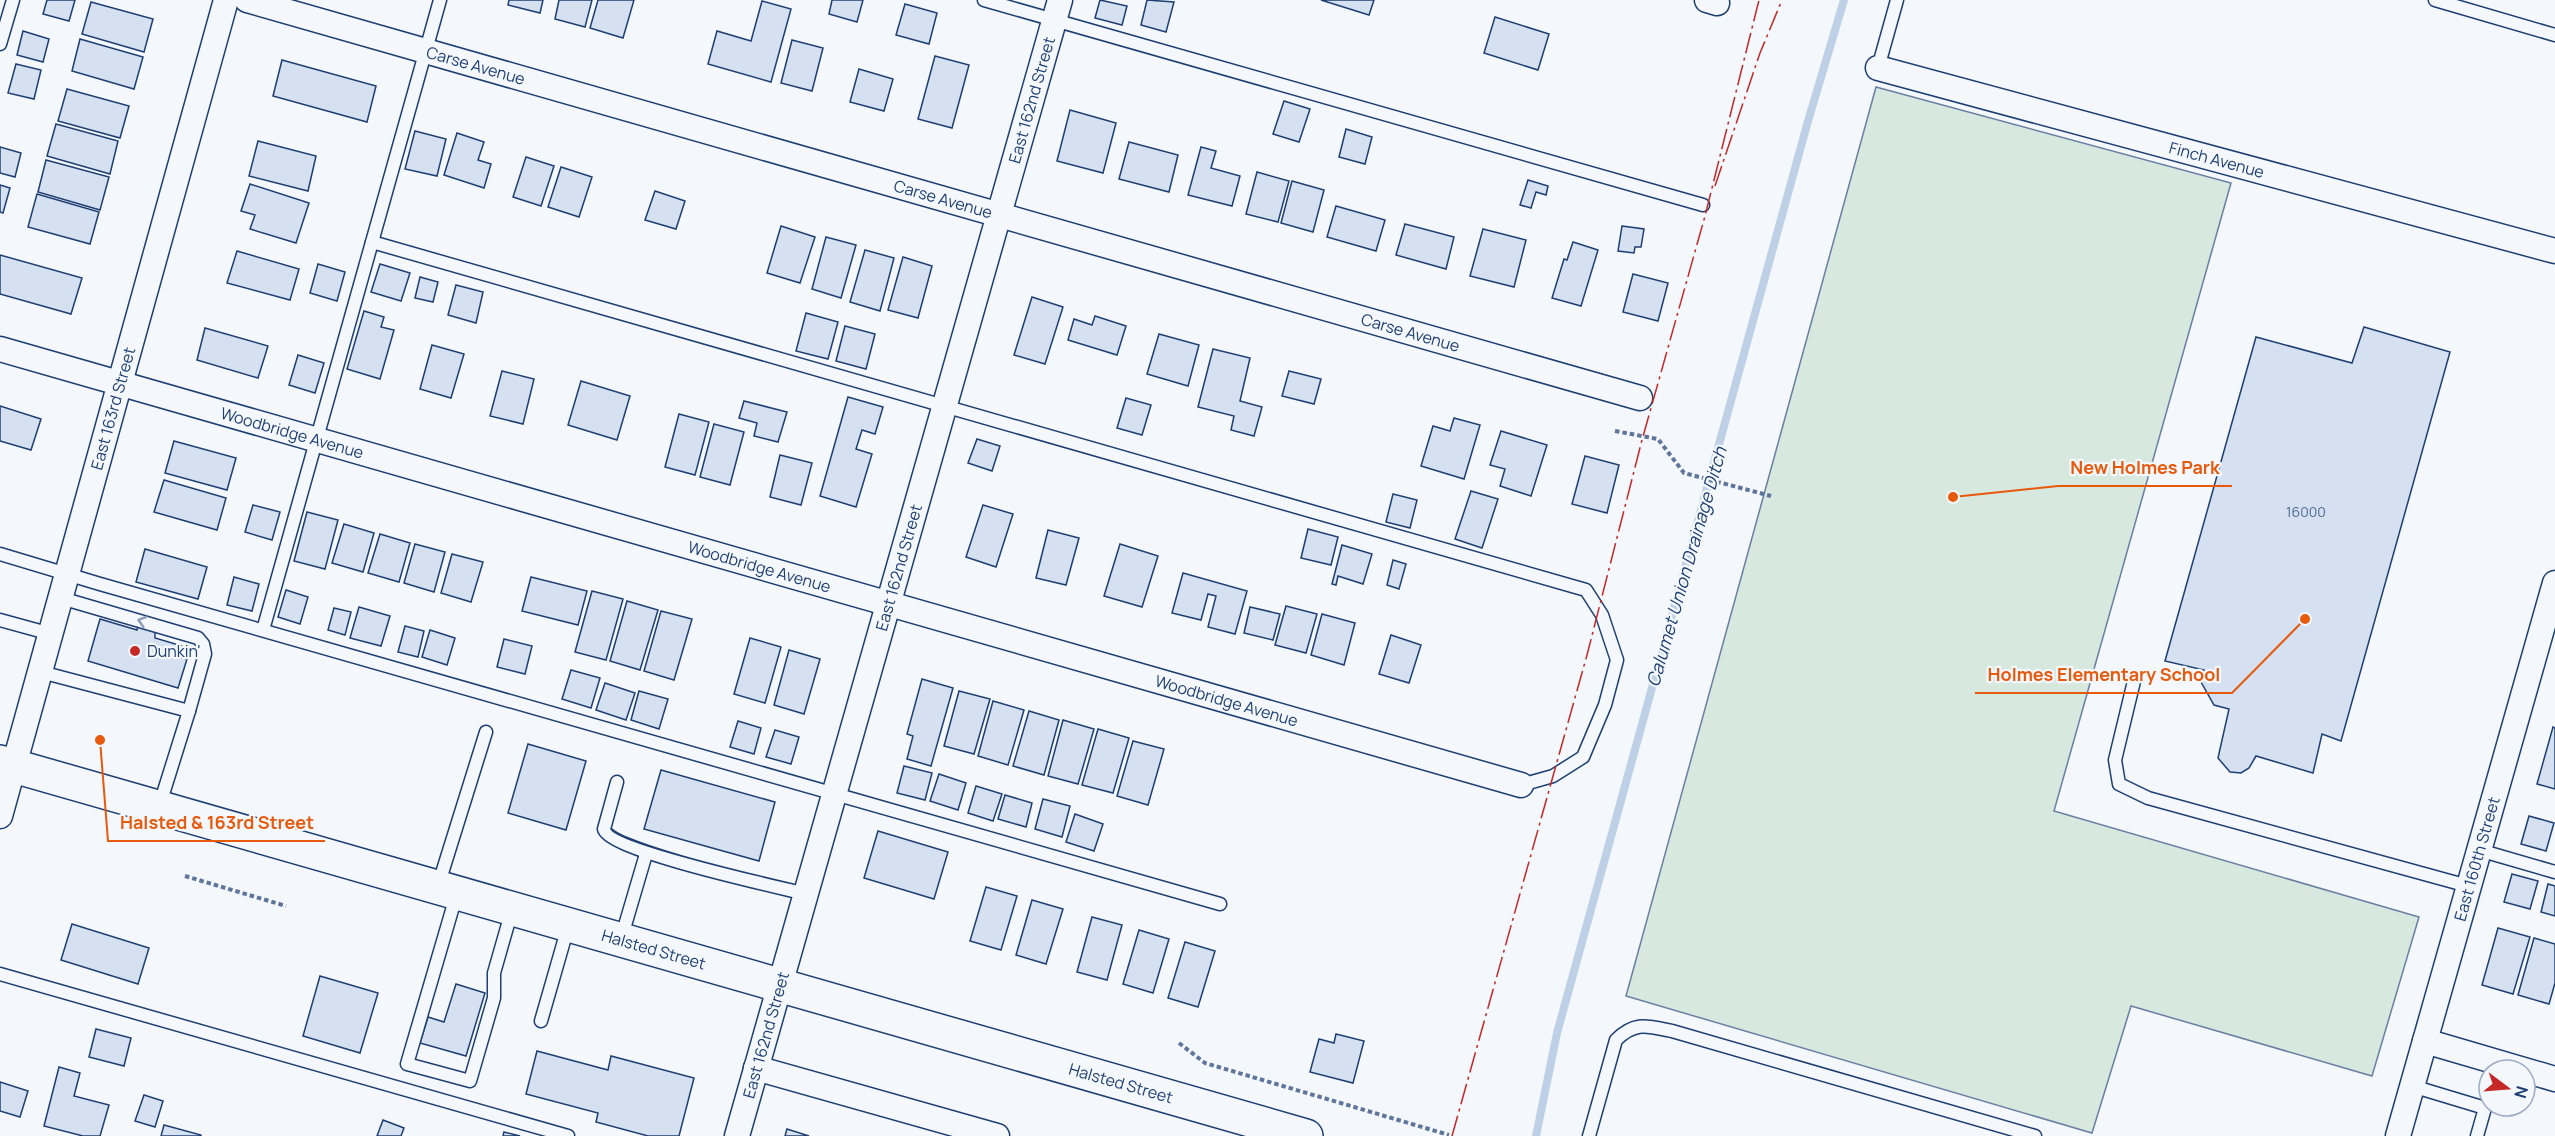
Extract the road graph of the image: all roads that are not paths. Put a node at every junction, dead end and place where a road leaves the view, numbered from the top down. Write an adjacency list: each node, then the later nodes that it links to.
1 (13, 0): 10 (lane)
2 (226, 0): 18 (street, East 163rd Street)
3 (247, 0): 11 (street, Carse Avenue)
4 (440, 0): 11 (lane)
5 (984, 0): 8 (lane)
6 (1896, 0): 12 (lane)
7 (2435, 0): 9 (lane)
8 (1057, 10): 13 (lane); 14 (street, East 162nd Street)
9 (2555, 35)
10 (0, 44)
11 (426, 51): 14 (street, Carse Avenue); 15 (lane)
12 (1878, 68): 16 (street, Finch Avenue)
13 (1703, 205)
14 (999, 215): 19 (street, Carse Avenue); 20 (street, East 162nd Street)
15 (372, 242): 20 (lane); 21 (lane)
16 (2555, 251)
17 (0, 349): 18 (street, Woodbridge Avenue)
18 (120, 384): 21 (street, Woodbridge Avenue); 24 (street, East 163rd Street)
19 (1640, 398)
20 (945, 406): 25 (street, East 162nd Street); 36 (lane)
21 (317, 440): 25 (street, Woodbridge Avenue); 27 (lane)
22 (0, 554): 24 (lane)
23 (2555, 582): 29 (street, East 160th Street)
24 (64, 586): 27 (lane); 28 (street, East 163rd Street); 32 (lane, one-way to 24)
25 (889, 603): 36 (street, Woodbridge Avenue); 37 (street, East 162nd Street)
26 (0, 620): 28 (lane)
27 (263, 630): 37 (lane)
28 (51, 634): 30 (street, East 163rd Street)
29 (2545, 659): 40 (street, East 160th Street)
30 (40, 672): 32 (lane); 34 (street, East 163rd Street)
31 (2135, 677): 43 (lane)
32 (189, 711): 38 (lane)
33 (486, 732): 44 (lane)
34 (7, 764): 38 (main road, Halsted Street); 39 (street, East 163rd Street)
35 (617, 782): 41 (lane)
36 (1521, 785)
37 (834, 795): 45 (street, East 162nd Street); 46 (lane)
38 (159, 807): 44 (main road, Halsted Street)
39 (0, 816)
40 (2479, 850): 42 (lane); 43 (street, East 160th Street)
41 (646, 854): 45 (lane); 49 (lane)
42 (2555, 872)
43 (2469, 886): 53 (street, East 160th Street)
44 (447, 890): 47 (main road, Halsted Street); 47 (lane)
45 (806, 894): 51 (street, East 162nd Street)
46 (1220, 904)
47 (512, 909): 48 (main road, Halsted Street)
48 (569, 925): 49 (main road, Halsted Street); 52 (lane)
49 (621, 940): 51 (main road, Halsted Street)
50 (0, 974): 58 (lane)
51 (780, 986): 54 (street, East 162nd Street); 61 (main road, Halsted Street)
52 (541, 1021)
53 (2425, 1041): 55 (street); 56 (street, East 160th Street)
54 (756, 1068): 59 (street, East 162nd Street); 60 (street)
55 (2555, 1078)
56 (2412, 1086): 64 (street, East 160th Street); 65 (lane)
57 (2014, 1133): 62 (lane); 63 (lane)
58 (568, 1136)
59 (737, 1136)
60 (997, 1136)
61 (1306, 1136)
62 (1589, 1136)
63 (2035, 1136)
64 (2398, 1136)
65 (2477, 1136)

